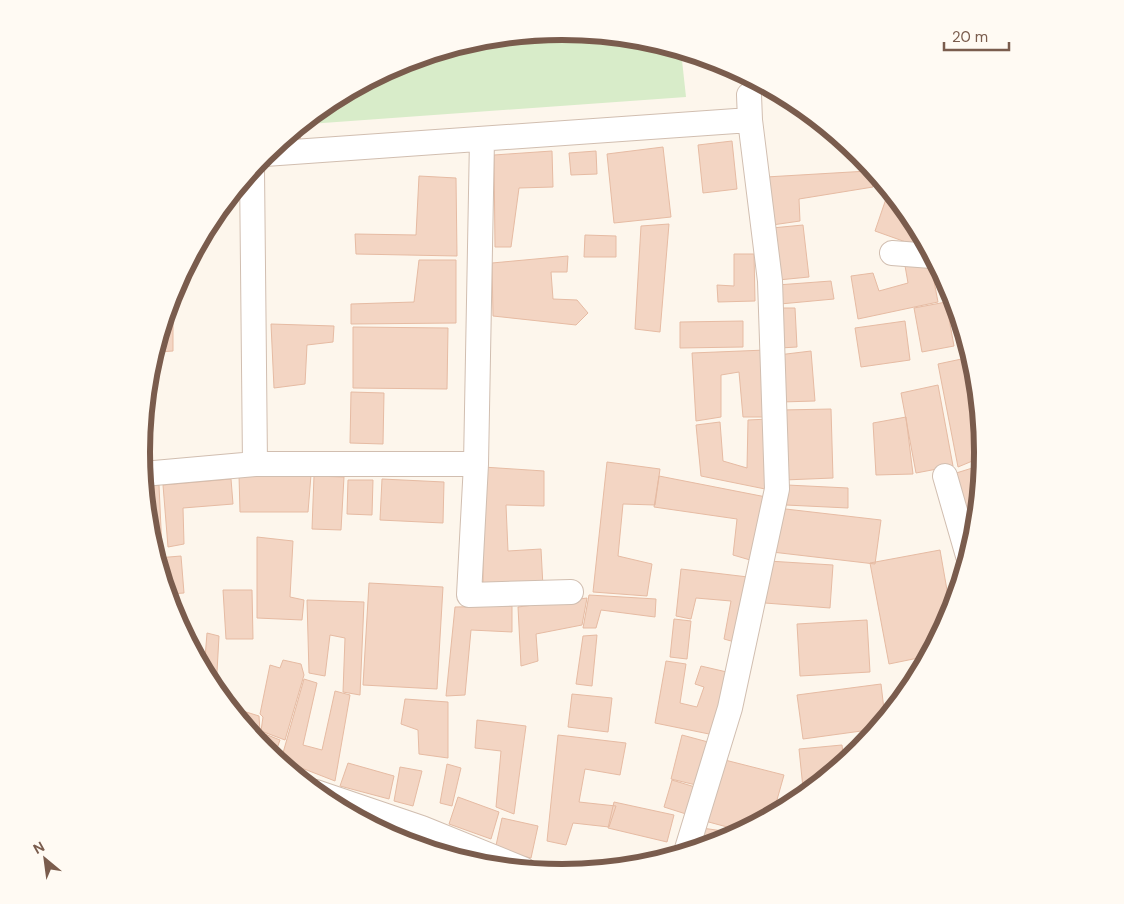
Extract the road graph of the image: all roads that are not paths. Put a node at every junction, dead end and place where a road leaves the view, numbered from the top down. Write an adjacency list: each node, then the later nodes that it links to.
1 (749, 95): 2 (street)
2 (750, 120): 3 (street); 15 (street)
3 (482, 139): 4 (street); 9 (street)
4 (279, 153)
5 (252, 180): 8 (street)
6 (892, 253): 7 (street)
7 (924, 255)
8 (255, 464): 9 (street); 10 (street)
9 (476, 464): 13 (street)
10 (151, 473)
11 (945, 476): 12 (street)
12 (964, 542)
13 (570, 592)
14 (343, 801): 16 (street)
15 (689, 844)
16 (496, 858)

